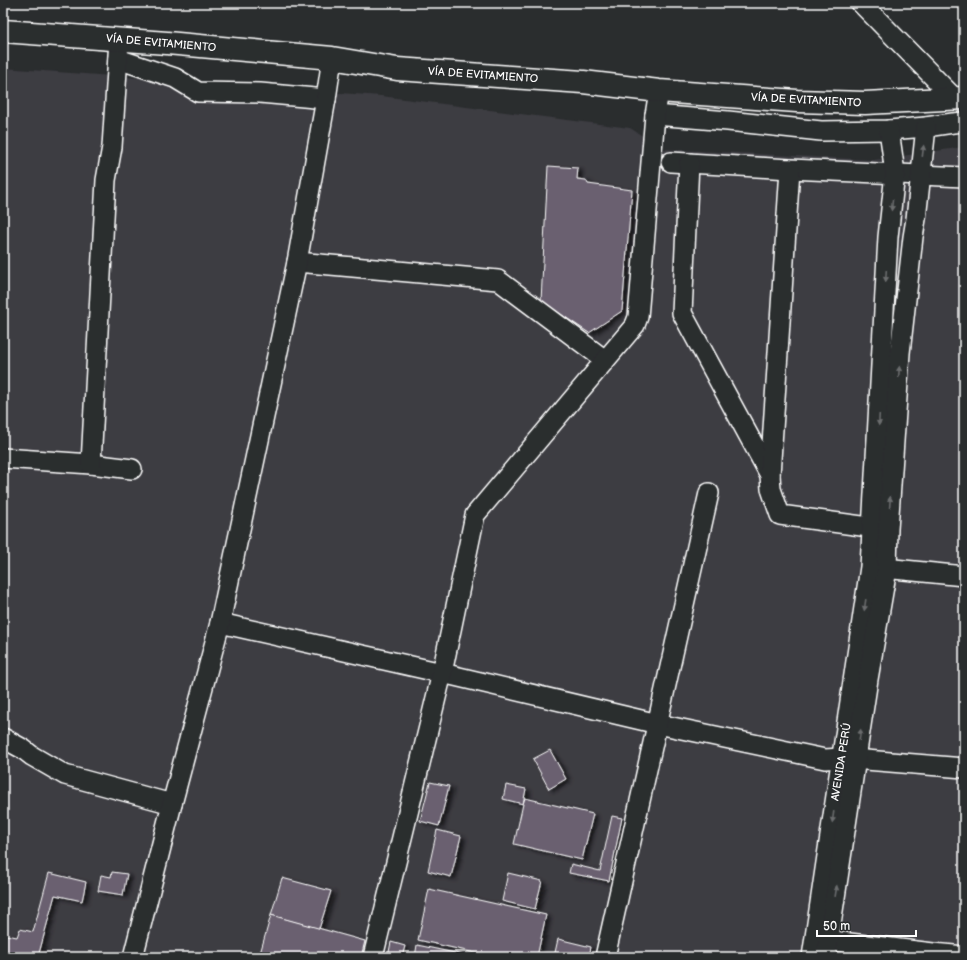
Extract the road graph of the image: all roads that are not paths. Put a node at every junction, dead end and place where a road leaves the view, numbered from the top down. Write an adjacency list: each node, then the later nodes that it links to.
1 (861, 3): 6 (street)
2 (3, 31): 3 (highway, VÍA DE EVITAMIENTO)
3 (118, 50): 4 (highway, VÍA DE EVITAMIENTO); 7 (street); 21 (street)
4 (332, 58): 5 (highway, VÍA DE EVITAMIENTO); 7 (street)
5 (659, 91): 6 (highway, VÍA DE EVITAMIENTO); 8 (street)
6 (959, 98)
7 (326, 99): 18 (street)
8 (655, 115): 11 (street); 19 (street)
9 (964, 122): 10 (street)
10 (926, 127): 11 (street); 16 (street, one-way to 10)
11 (889, 130): 15 (street)
12 (671, 162): 13 (street)
13 (689, 163): 14 (street); 23 (street)
14 (790, 169): 15 (street); 23 (street)
15 (895, 173): 16 (street); 25 (street, one-way to 25)
16 (920, 175): 17 (street); 25 (street, one-way to 16)
17 (964, 177)
18 (297, 262): 19 (street); 28 (street)
19 (604, 360): 29 (street)
20 (3, 458): 21 (street)
21 (90, 464): 22 (street)
22 (132, 469)
23 (770, 475): 25 (street)
24 (709, 493): 30 (street)
25 (881, 528): 26 (street, AVENIDA PERÚ)
26 (878, 568): 27 (street); 32 (street, AVENIDA PERÚ)
27 (964, 576)
28 (220, 623): 29 (street); 34 (street)
29 (442, 673): 30 (street); 39 (street)
30 (658, 724): 32 (street); 40 (street)
31 (3, 738): 34 (street)
32 (849, 759): 33 (street); 35 (street, AVENIDA PERÚ)
33 (964, 768)
34 (172, 804): 38 (street)
35 (823, 945): 36 (street); 41 (street, AVENIDA PERÚ)
36 (932, 955): 37 (street)
37 (964, 956)
38 (133, 957)
39 (373, 957)
40 (605, 957)
41 (812, 957)

